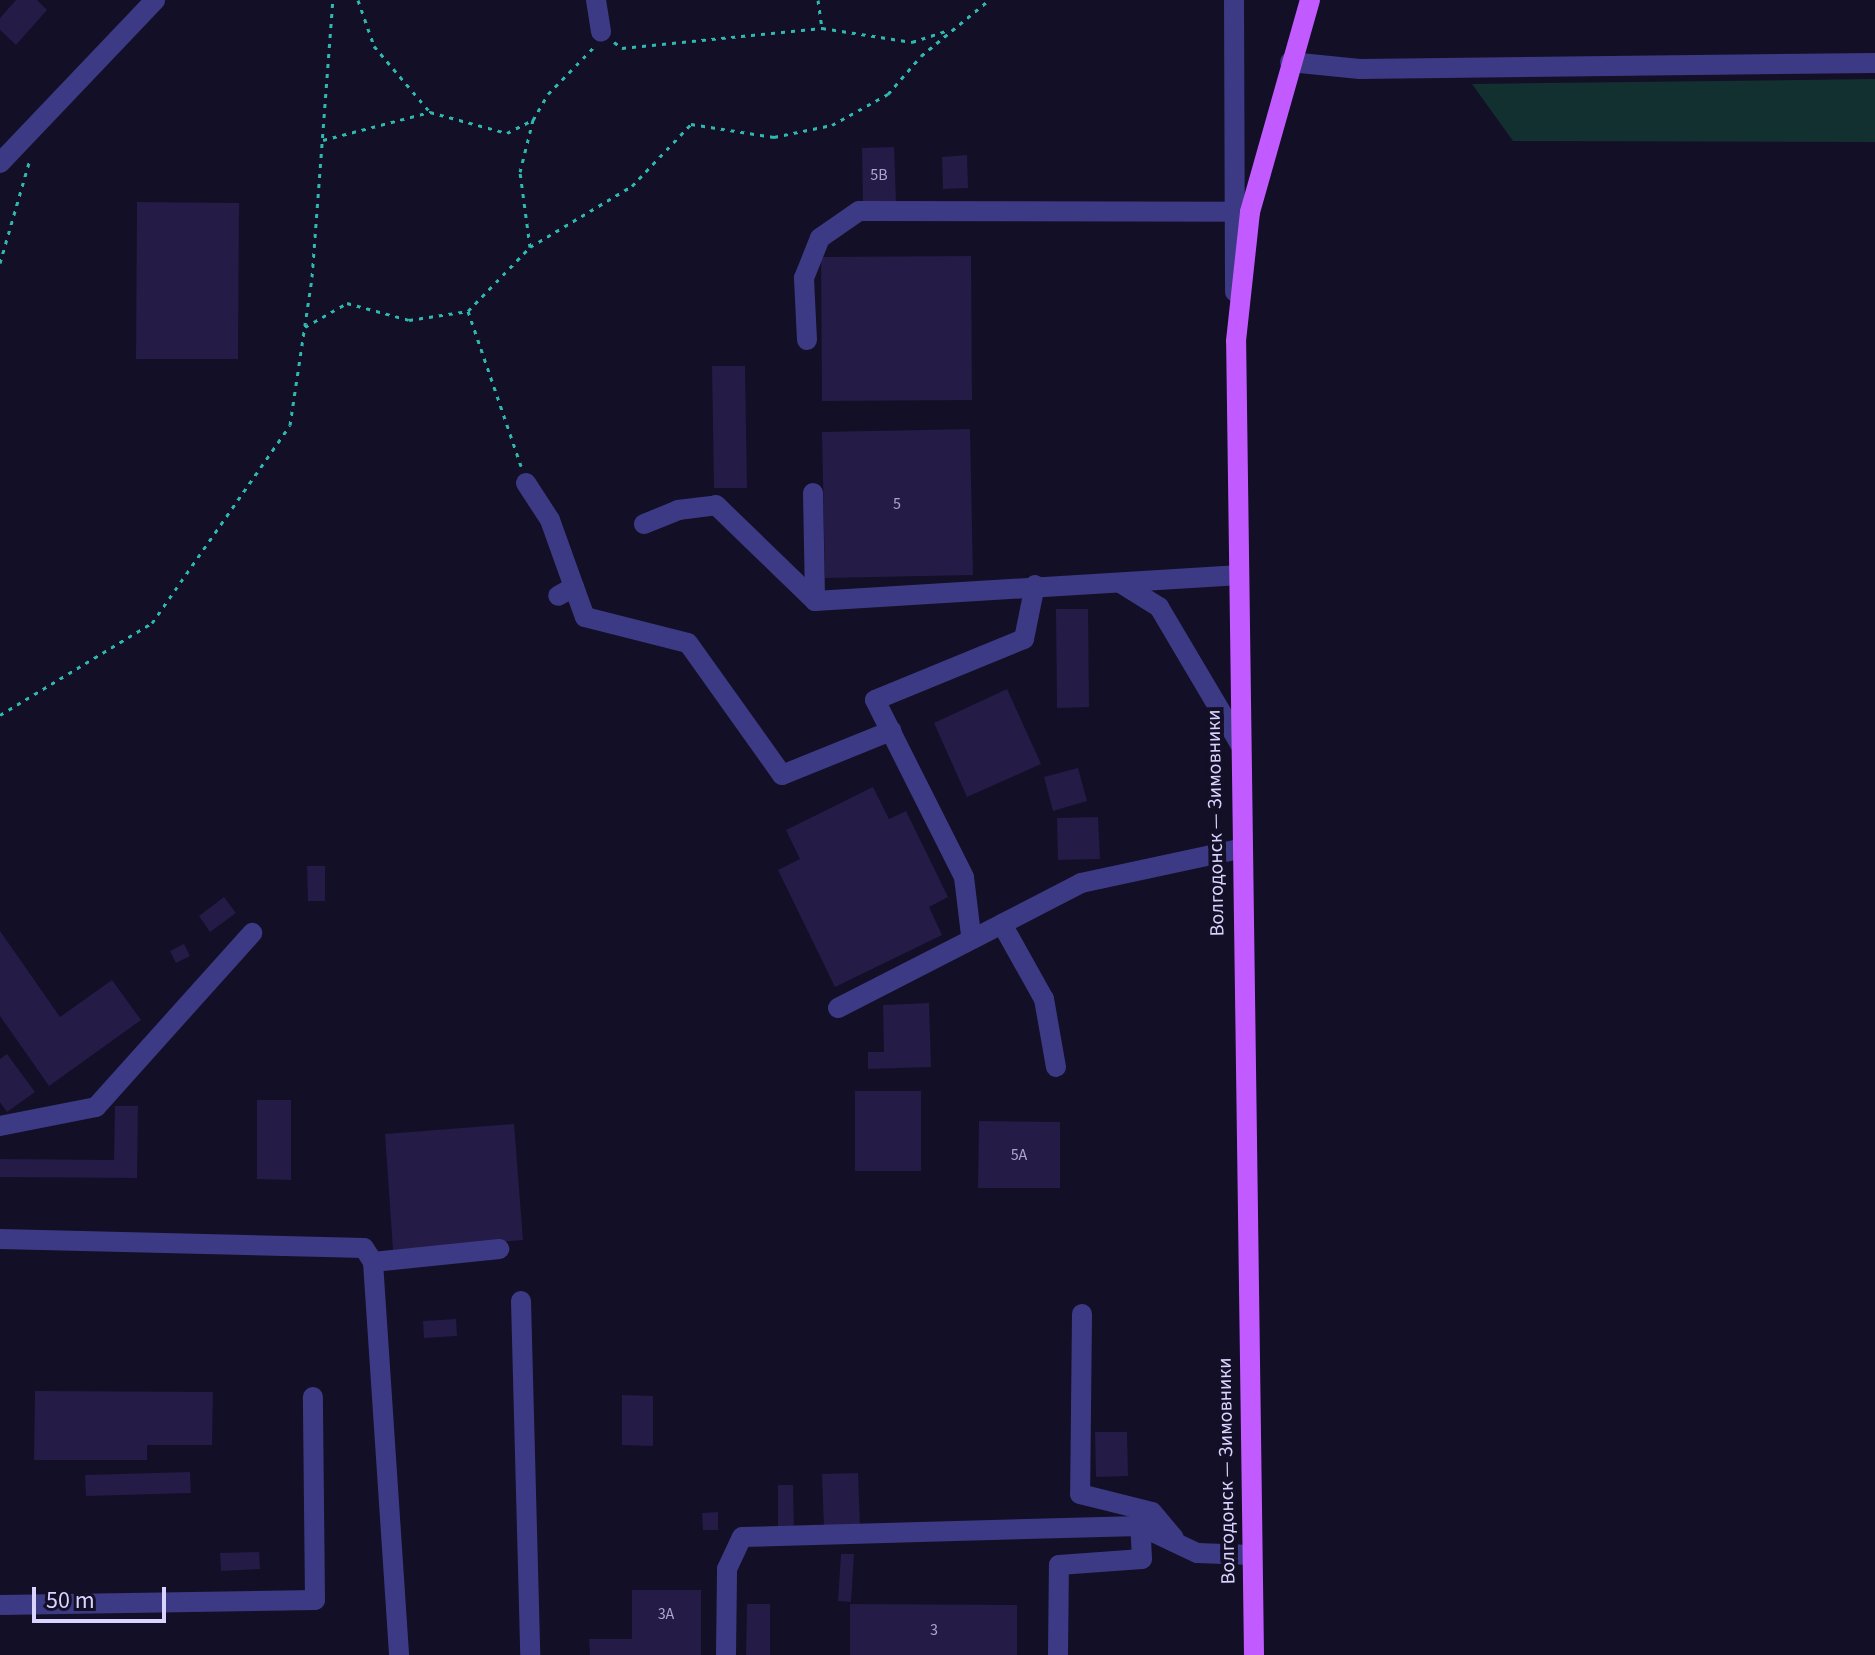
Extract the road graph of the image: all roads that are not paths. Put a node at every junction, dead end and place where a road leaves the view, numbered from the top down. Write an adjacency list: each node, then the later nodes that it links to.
1 (155, 0): 8 (street)
2 (596, 0): 5 (street)
3 (1234, 0): 9 (street)
4 (1310, 0): 6 (main road, Волгодонск — Зимовники)
5 (601, 32)
6 (1290, 62): 7 (street); 9 (main road, Волгодонск — Зимовники)
7 (1875, 63)
8 (0, 163)
9 (1241, 213): 10 (street); 14 (main road, Волгодонск — Зимовники)
10 (807, 340)
11 (526, 483): 18 (street)
12 (813, 493): 17 (street)
13 (644, 524): 17 (street)
14 (1236, 575): 15 (street); 19 (main road, Волгодонск — Зимовники)
15 (1122, 584): 16 (street); 19 (street)
16 (1035, 585): 17 (street); 18 (street)
17 (815, 601)
18 (891, 731): 23 (street)
19 (1240, 744): 20 (main road, Волгодонск — Зимовники)
20 (1240, 849): 21 (street); 35 (main road, Волгодонск — Зимовники)
21 (1002, 924): 23 (street); 25 (street)
22 (252, 933): 26 (street)
23 (971, 935): 24 (street)
24 (838, 1008)
25 (1056, 1067)
26 (0, 1126)
27 (0, 1239): 29 (street)
28 (499, 1249): 29 (street)
29 (373, 1262): 37 (street)
30 (521, 1301): 38 (street)
31 (1082, 1314): 34 (street)
32 (313, 1397): 36 (street)
33 (1140, 1526): 34 (street); 39 (street); 40 (street)
34 (1180, 1545): 35 (street)
35 (1252, 1555): 41 (main road, Волгодонск — Зимовники)
36 (0, 1605)
37 (399, 1655)
38 (530, 1655)
39 (726, 1655)
40 (1058, 1655)
41 (1254, 1655)

